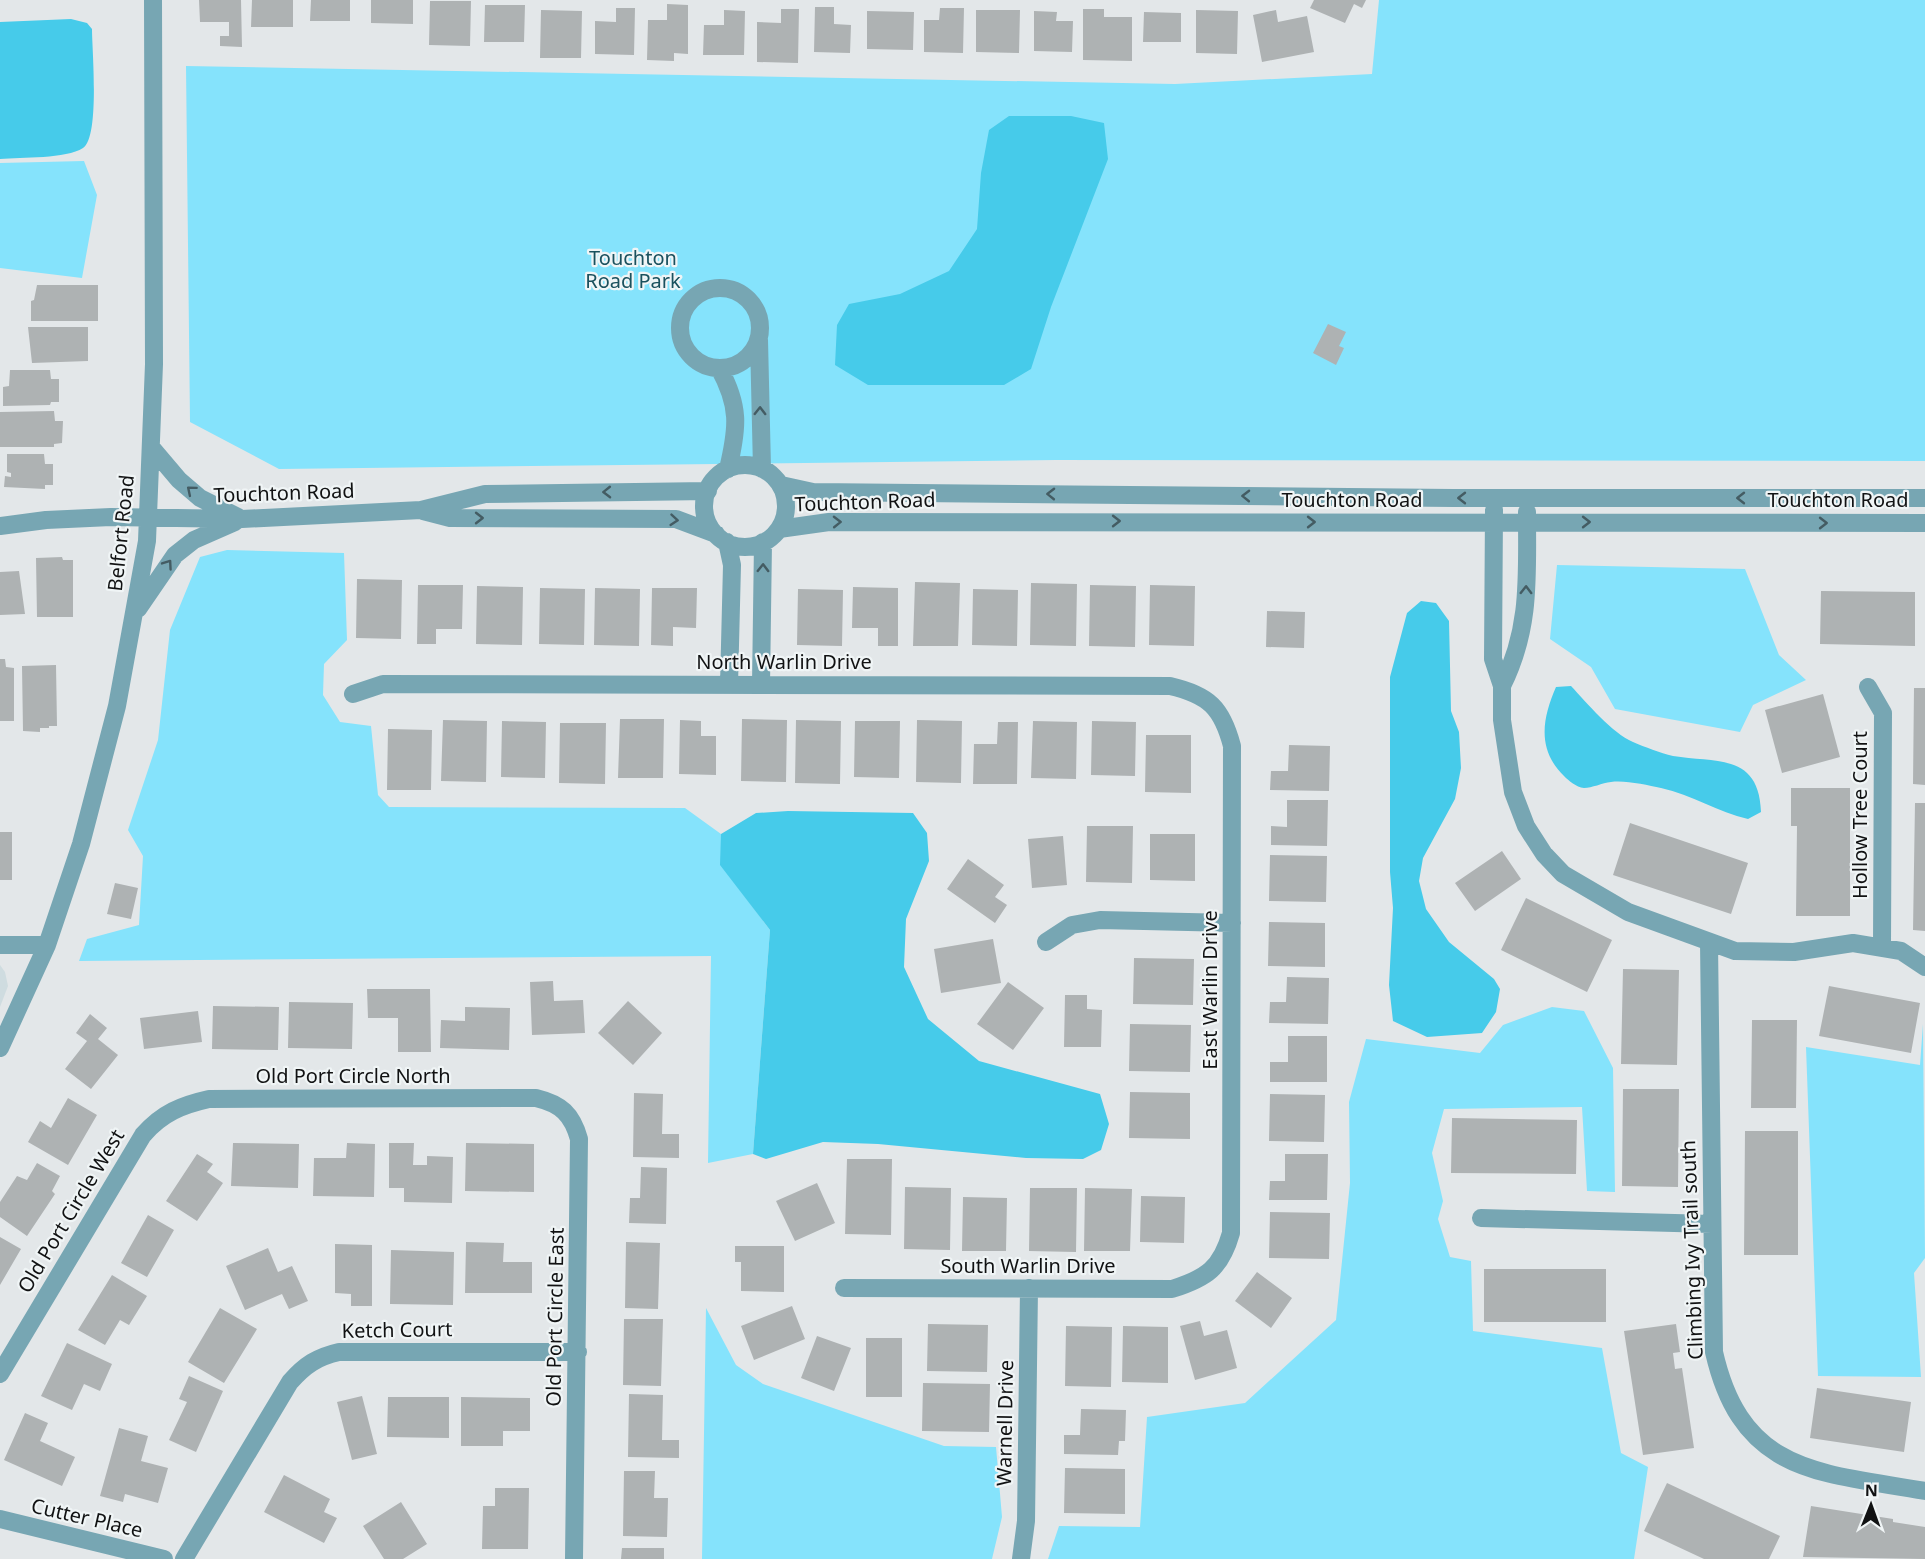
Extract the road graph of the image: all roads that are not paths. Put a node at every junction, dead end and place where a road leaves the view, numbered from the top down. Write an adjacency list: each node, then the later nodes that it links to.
1 (153, 0): 4 (street, Belfort Road)
2 (759, 340): 3 (street); 3 (street); 6 (street, one-way to 2)
3 (719, 368): 5 (street)
4 (151, 447): 13 (street, Belfort Road); 14 (street, one-way to 4)
5 (728, 469): 6 (street); 8 (street)
6 (762, 470): 7 (street, Touchton Road)
7 (781, 485): 9 (street, Touchton Road, one-way to 7); 19 (street, Touchton Road)
8 (708, 491): 12 (street, Touchton Road, one-way to 12); 20 (street)
9 (1494, 498): 10 (street, Touchton Road); 15 (street)
10 (1527, 498): 11 (street, Touchton Road, one-way to 10); 16 (street)
11 (1925, 498)
12 (422, 510): 14 (street, Touchton Road); 20 (street, Touchton Road, one-way to 20)
13 (149, 519): 14 (street, Touchton Road); 18 (street, Touchton Road); 22 (street, Belfort Road)
14 (242, 519): 22 (street, one-way to 14)
15 (1494, 522): 16 (street, Touchton Road); 19 (street, Touchton Road, one-way to 15); 25 (street)
16 (1527, 522): 17 (street, Touchton Road, one-way to 17); 26 (street, one-way to 16)
17 (1925, 523)
18 (0, 526)
19 (779, 529): 21 (street, Touchton Road)
20 (722, 538): 21 (street, Touchton Road); 23 (street)
21 (763, 542): 24 (street, one-way to 21)
22 (135, 612): 37 (street, Belfort Road)
23 (731, 612): 24 (street); 27 (street)
24 (762, 612): 28 (street)
25 (1492, 618): 26 (street); 29 (street)
26 (1525, 618): 29 (street)
27 (729, 685): 28 (street, North Warlin Drive); 31 (street, North Warlin Drive)
28 (761, 685): 32 (street, North Warlin Drive)
29 (1502, 686): 35 (street)
30 (1868, 687): 38 (street, Hollow Tree Court)
31 (353, 694)
32 (1213, 705): 33 (street, East Warlin Drive)
33 (1232, 923): 34 (street); 45 (street, East Warlin Drive)
34 (1046, 942)
35 (1709, 942): 38 (street); 44 (street, Climbing Ivy Trail south)
36 (0, 945): 37 (street)
37 (47, 945): 40 (street, Belfort Road)
38 (1882, 946): 39 (street)
39 (1925, 967)
40 (0, 1048)
41 (536, 1098): 42 (street, Old Port Circle North); 48 (street, Old Port Circle East)
42 (171, 1110): 49 (street, Old Port Circle West)
43 (1481, 1218): 44 (street)
44 (1712, 1224): 50 (street, Climbing Ivy Trail south)
45 (1209, 1274): 47 (street, South Warlin Drive)
46 (844, 1288): 47 (street, South Warlin Drive)
47 (1029, 1288): 55 (street, Warnell Drive)
48 (578, 1352): 53 (street, Ketch Court); 54 (street, Old Port Circle East)
49 (2, 1364)
50 (1925, 1491)
51 (0, 1519): 52 (street, Cutter Place)
52 (164, 1559)
53 (183, 1559)
54 (574, 1559)
55 (1021, 1559)

